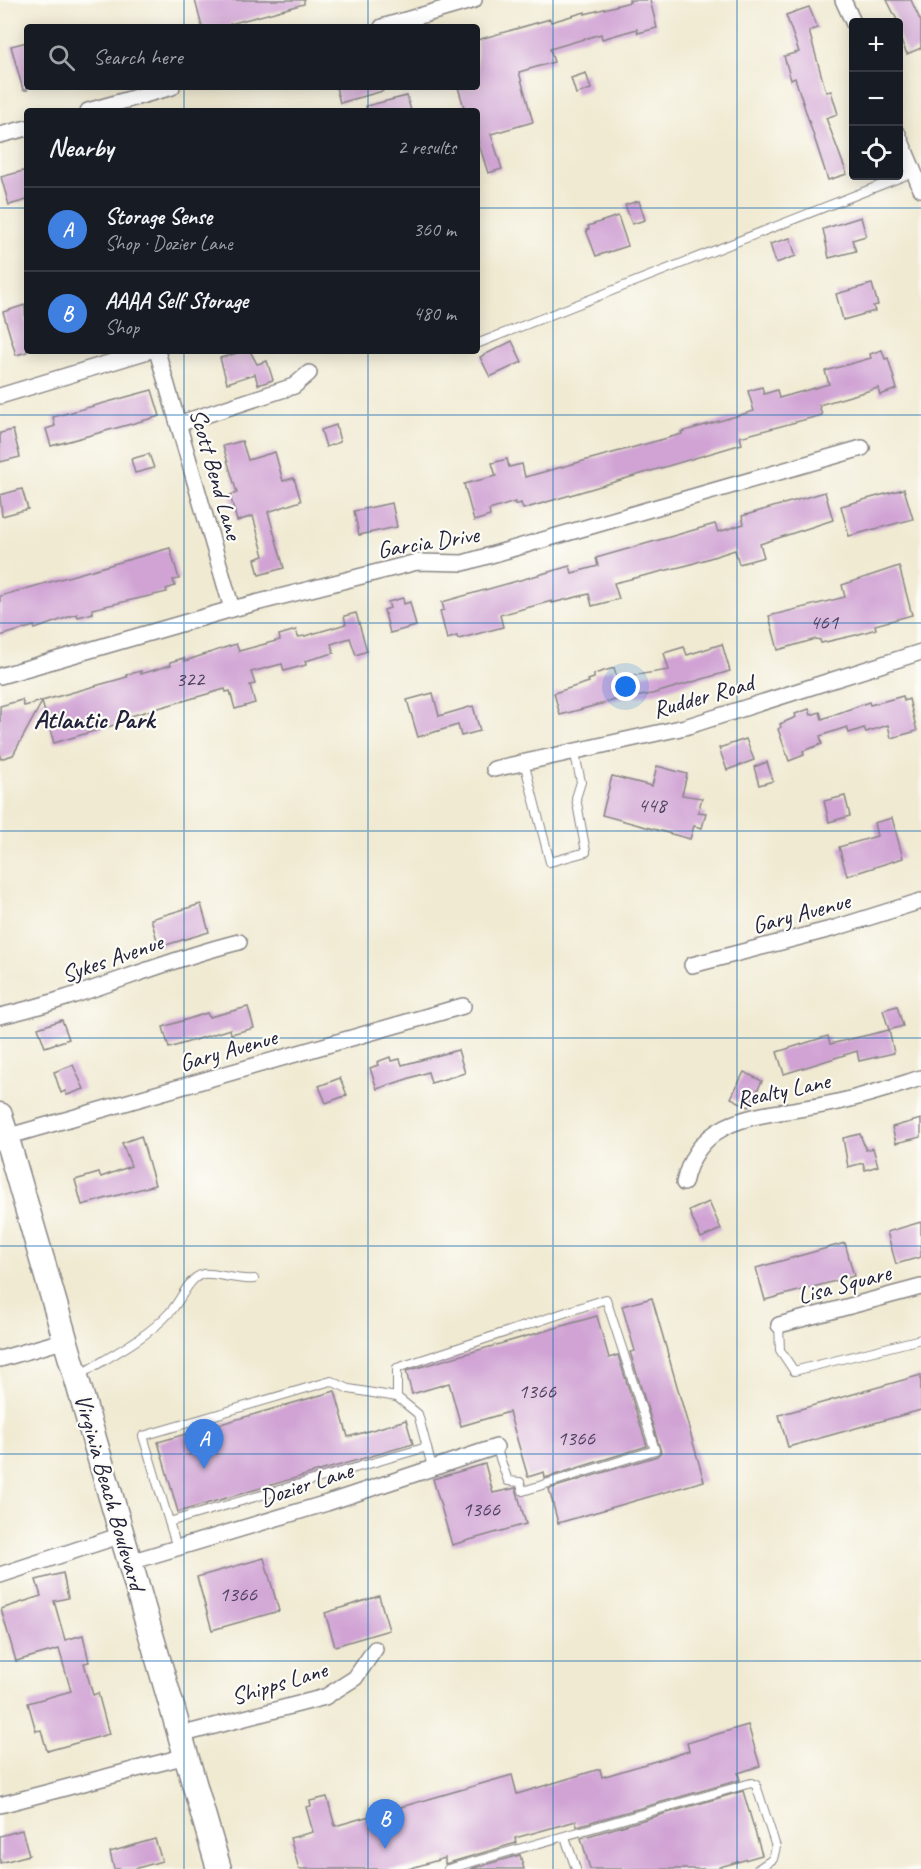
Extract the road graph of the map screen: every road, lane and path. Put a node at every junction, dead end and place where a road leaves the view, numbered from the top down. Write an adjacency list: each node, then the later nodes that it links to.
1 (474, 0): 4 (street)
2 (843, 0): 3 (street)
3 (851, 18)
4 (392, 24)
5 (162, 90): 6 (street)
6 (98, 108)
7 (24, 129): 8 (street)
8 (0, 135)
9 (903, 146): 10 (street)
10 (914, 172): 11 (street); 12 (lane)
11 (921, 189)
12 (480, 343)
13 (138, 354): 16 (street)
14 (158, 354): 17 (street, Scott Bend Lane)
15 (309, 373): 17 (street)
16 (0, 396)
17 (178, 424): 19 (street, Scott Bend Lane)
18 (862, 448): 19 (street, Garcia Drive)
19 (232, 609): 21 (street, Garcia Drive)
20 (921, 652): 22 (street, Rudder Road)
21 (0, 676)
22 (574, 750): 23 (street, Rudder Road); 23 (lane)
23 (524, 762): 24 (street, Rudder Road)
24 (494, 769)
25 (921, 901): 27 (street, Gary Avenue)
26 (238, 942): 29 (street, Sykes Avenue)
27 (692, 965)
28 (463, 1006): 31 (street, Gary Avenue)
29 (0, 1016)
30 (921, 1078): 32 (street, Realty Lane)
31 (3, 1126): 37 (main road, Virginia Beach Boulevard)
32 (684, 1183)
33 (254, 1279): 39 (lane)
34 (921, 1287): 35 (street, Lisa Square)
35 (779, 1325): 36 (lane)
36 (921, 1339)
37 (66, 1340): 38 (street); 39 (main road, Virginia Beach Boulevard)
38 (0, 1359)
39 (76, 1377): 45 (main road, Virginia Beach Boulevard)
40 (397, 1397): 41 (lane); 42 (lane); 44 (lane)
41 (427, 1447): 43 (lane); 44 (lane)
42 (496, 1447): 43 (street, Dozier Lane)
43 (432, 1467): 46 (street, Dozier Lane)
44 (169, 1522): 46 (lane)
45 (122, 1535): 47 (main road, Virginia Beach Boulevard); 48 (street)
46 (177, 1548): 47 (street, Dozier Lane)
47 (130, 1562): 50 (main road, Virginia Beach Boulevard)
48 (0, 1575)
49 (375, 1649): 50 (street, Shipps Lane)
50 (183, 1746): 51 (street, Shipps Lane); 53 (main road, Virginia Beach Boulevard)
51 (0, 1805)
52 (565, 1837): 54 (lane); 55 (lane); 56 (lane)
53 (219, 1869)
54 (448, 1869)
55 (576, 1869)
56 (758, 1869)

